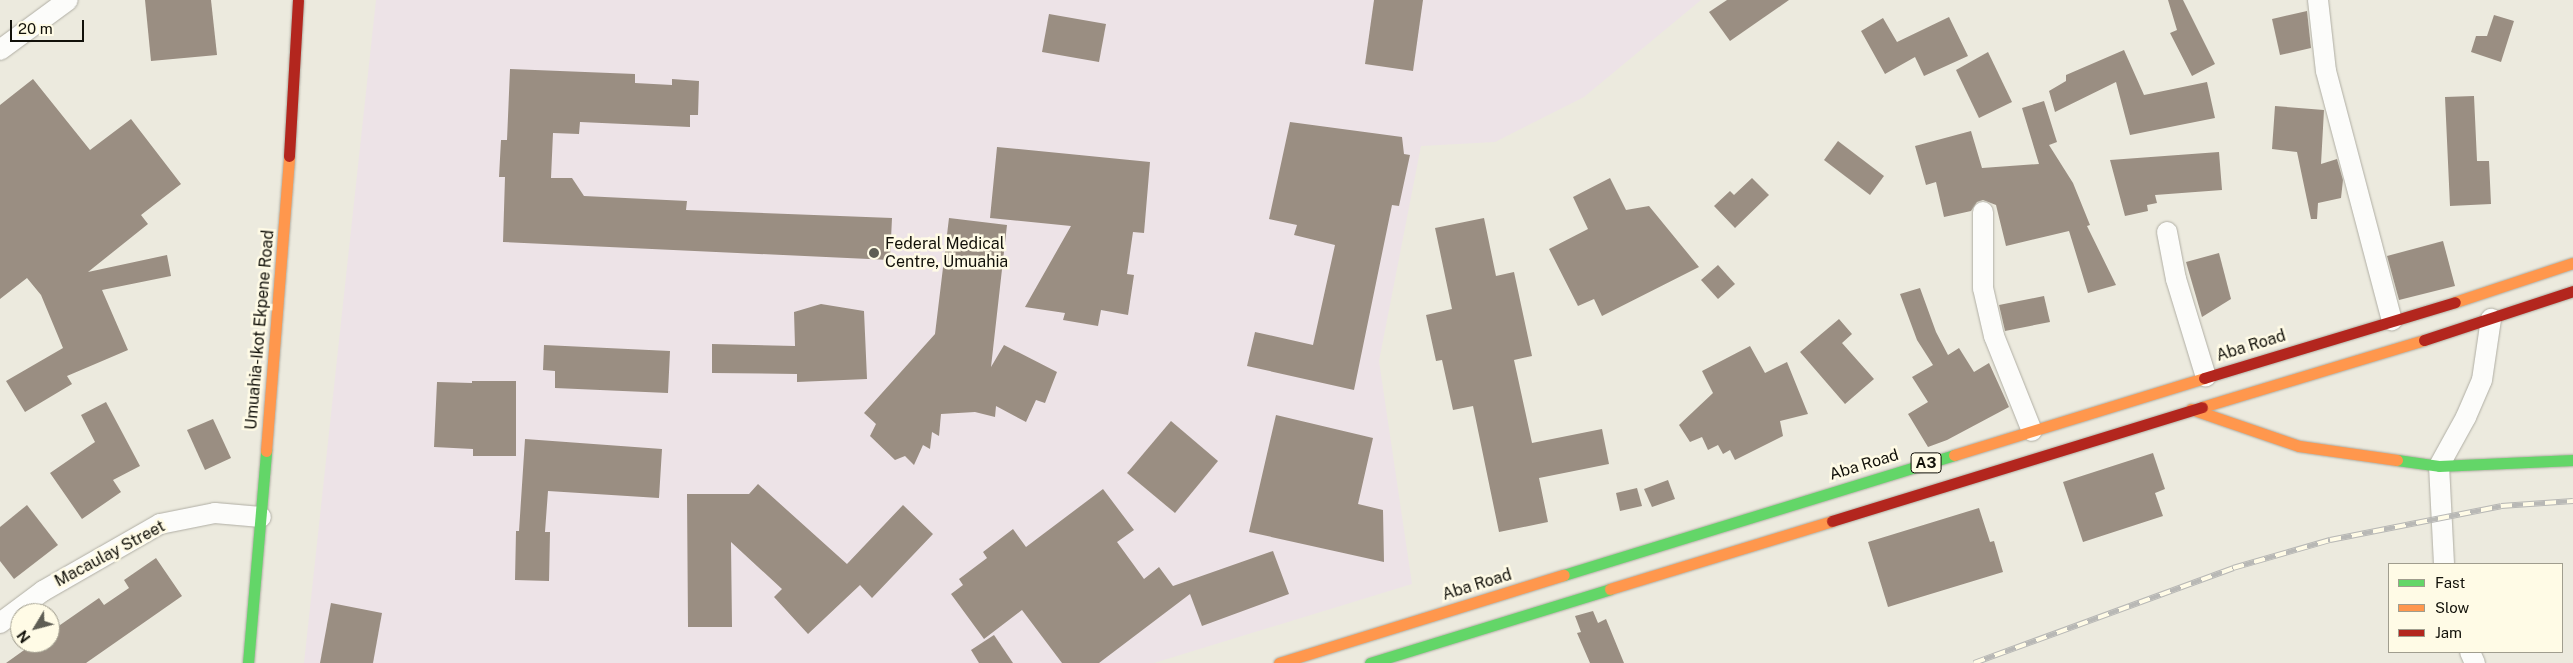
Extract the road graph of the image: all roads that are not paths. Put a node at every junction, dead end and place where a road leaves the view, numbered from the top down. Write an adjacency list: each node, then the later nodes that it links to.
1 (68, 0): 4 (street)
2 (298, 0): 16 (main road, Umuahia-Ikot Ekpene Road)
3 (2318, 0): 9 (street)
4 (0, 50)
5 (1983, 212): 13 (street)
6 (2167, 232): 11 (street)
7 (2573, 263): 9 (main road, Aba Road / A3)
8 (2573, 291): 10 (main road, Aba Road / A3)
9 (2392, 320): 11 (main road, Aba Road / A3)
10 (2491, 320): 12 (main road, Aba Road / A3); 15 (street)
11 (2206, 377): 13 (main road, Aba Road / A3)
12 (2191, 410): 15 (main road); 19 (main road, Aba Road / A3)
13 (2032, 431): 19 (main road, Aba Road / A3)
14 (2573, 460): 15 (main road)
15 (2439, 466): 17 (street)
16 (261, 517): 18 (street, Macaulay Street); 20 (main road, Umuahia-Ikot Ekpene Road)
17 (2444, 563)
18 (0, 624)
19 (1380, 646): 21 (main road, Aba Road / A3); 22 (main road, Aba Road / A3)
20 (248, 663)
21 (1279, 663)
22 (1370, 663)

